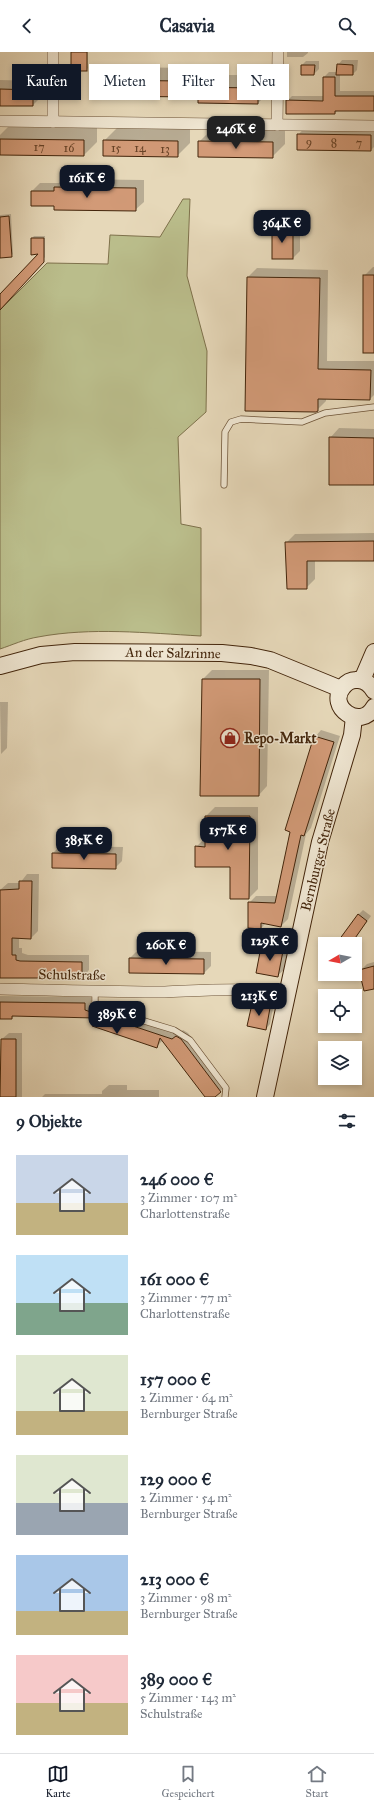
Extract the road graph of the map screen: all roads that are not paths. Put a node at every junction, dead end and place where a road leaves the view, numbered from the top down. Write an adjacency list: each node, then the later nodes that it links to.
1 (53, 52): 4 (street)
2 (278, 52): 5 (street)
3 (0, 121): 4 (street)
4 (52, 122): 5 (street)
5 (277, 125): 6 (street)
6 (374, 126)
7 (374, 407): 8 (lane)
8 (224, 484)
9 (374, 652): 11 (main road)
10 (0, 666): 12 (main road, An der Salzrinne)
11 (368, 685): 12 (main road)
12 (341, 689): 14 (main road)
13 (374, 707): 14 (main road)
14 (354, 717): 17 (main road, Bernburger Straße)
15 (0, 989): 16 (street, Schulstraße)
16 (95, 991): 17 (street, Schulstraße); 18 (lane)
17 (287, 997): 19 (main road, Bernburger Straße)
18 (225, 1097)
19 (265, 1097)

